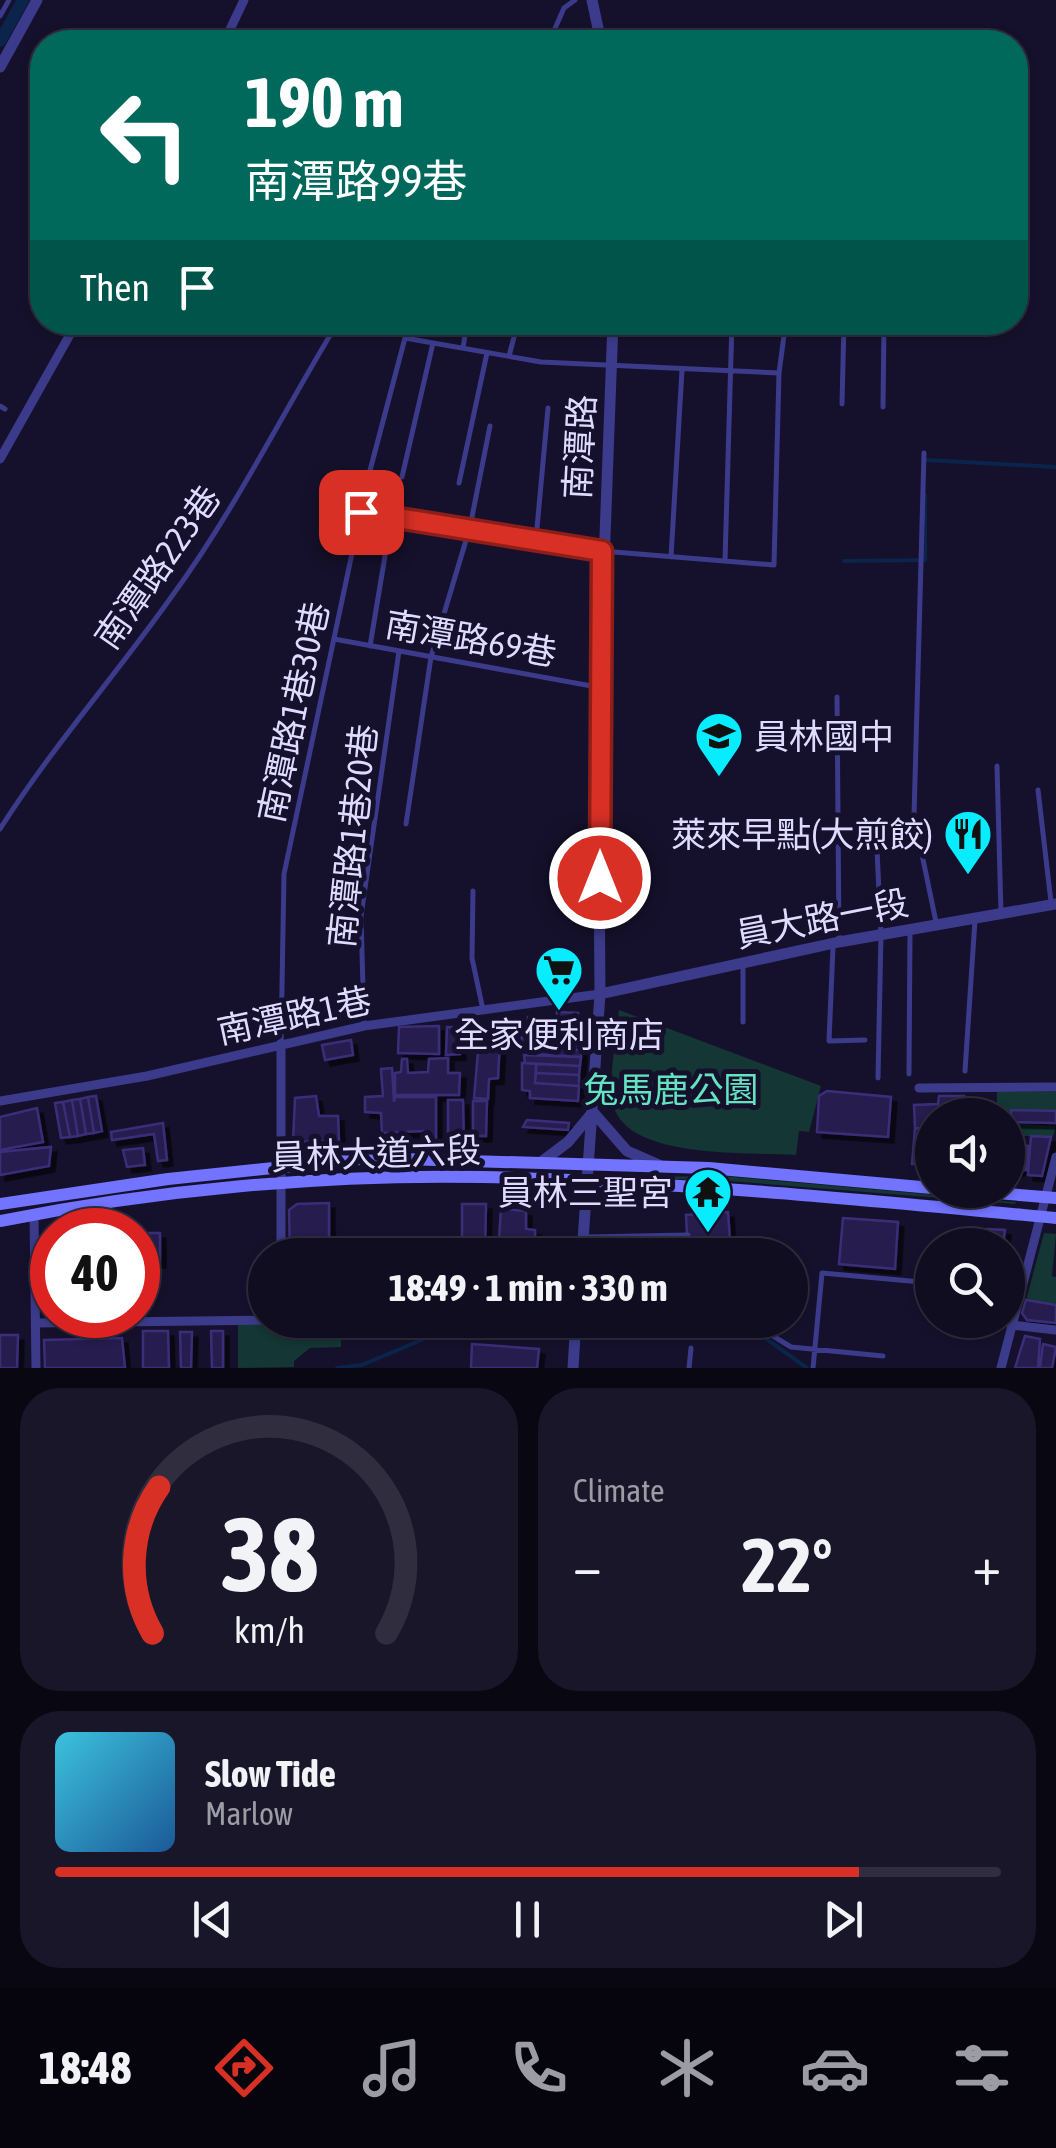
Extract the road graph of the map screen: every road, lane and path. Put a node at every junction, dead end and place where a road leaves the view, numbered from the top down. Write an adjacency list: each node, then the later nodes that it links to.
1 (9, 0): 6 (lane)
2 (38, 0): 10 (street)
3 (244, 0): 7 (street)
4 (575, 0): 8 (lane)
5 (592, 0): 9 (street)
6 (0, 16)
7 (230, 30)
8 (554, 30)
9 (598, 30)
10 (0, 67)
11 (69, 335): 33 (street)
12 (330, 335): 52 (lane, 南潭路223巷)
13 (464, 335): 21 (lane)
14 (515, 335): 23 (lane)
15 (612, 335): 24 (street, 南潭路)
16 (731, 335): 26 (lane)
17 (784, 335): 27 (lane)
18 (844, 335): 28 (lane)
19 (884, 335): 29 (lane)
20 (433, 343): 21 (lane); 34 (lane); 36 (lane, 南潭路1巷30巷)
21 (462, 348): 22 (lane)
22 (486, 352): 23 (lane); 35 (lane)
23 (509, 356): 24 (lane)
24 (610, 368): 25 (lane); 40 (street, 南潭路)
25 (682, 370): 26 (lane); 41 (lane)
26 (730, 372): 27 (lane); 42 (lane)
27 (779, 373): 42 (lane)
28 (842, 404)
29 (883, 406)
30 (548, 408): 38 (lane)
31 (490, 426): 37 (lane)
32 (924, 452): 58 (lane)
33 (0, 459)
34 (402, 477)
35 (459, 483)
36 (361, 512): 37 (lane); 43 (lane, 南潭路1巷30巷)
37 (470, 527): 38 (lane); 46 (lane)
38 (536, 539): 40 (lane)
39 (386, 544): 44 (lane)
40 (602, 551): 41 (lane); 47 (street, 南潭路)
41 (671, 556): 42 (lane)
42 (725, 561)
43 (334, 639): 44 (lane, 南潭路69巷); 68 (lane, 南潭路1巷30巷)
44 (370, 646): 45 (lane, 南潭路69巷)
45 (399, 651): 46 (lane, 南潭路69巷); 66 (lane, 南潭路1巷20巷)
46 (431, 656): 47 (lane, 南潭路69巷); 51 (lane)
47 (599, 687): 63 (street, 南潭路)
48 (837, 697): 61 (lane)
49 (997, 766): 56 (lane)
50 (1038, 790): 55 (lane)
51 (406, 824)
52 (0, 829)
53 (876, 830): 60 (lane)
54 (473, 890): 64 (lane)
55 (1054, 904): 56 (street, 員大路一段)
56 (1002, 913): 57 (street, 員大路一段)
57 (975, 918): 58 (street, 員大路一段); 69 (lane)
58 (937, 924): 59 (street, 員大路一段)
59 (910, 929): 60 (street, 員大路一段); 70 (lane)
60 (881, 934): 61 (street, 員大路一段); 71 (lane)
61 (836, 943): 62 (street, 員大路一段); 67 (lane)
62 (743, 961): 63 (street, 員大路一段); 65 (lane)
63 (600, 994): 64 (street, 南潭路1巷); 75 (street, 南潭路)
64 (483, 1010): 66 (street, 南潭路1巷)
65 (743, 1022)
66 (364, 1026): 68 (street, 南潭路1巷)
67 (865, 1040)
68 (281, 1043): 74 (street, 南潭路1巷); 78 (street)
69 (964, 1071)
70 (910, 1074)
71 (878, 1078)
72 (1056, 1087): 73 (street)
73 (919, 1088)
74 (0, 1101)
75 (593, 1112): 77 (street); 79 (street, 南潭路); 80 (street)
76 (1056, 1157): 85 (street)
77 (540, 1163): 78 (main road, 員林大道六段); 79 (main road, 員林大道六段)
78 (281, 1166): 82 (street); 86 (main road, 員林大道六段)
79 (590, 1166): 80 (main road, 員林大道六段); 81 (street, 南潭路)
80 (665, 1167): 83 (main road, 員林大道六段)
81 (588, 1183): 82 (main road, 員林大道六段); 89 (main road, 員林大道六段); 93 (street, 南潭路)
82 (281, 1186): 87 (main road, 員林大道六段); 94 (street)
83 (915, 1187)
84 (1025, 1196): 85 (main road)
85 (1050, 1198): 89 (street)
86 (0, 1204)
87 (87, 1208)
88 (30, 1215): 91 (main road, 員林大道六段)
89 (1039, 1216): 90 (main road, 員林大道六段); 95 (street)
90 (1056, 1218)
91 (0, 1221)
92 (688, 1235): 93 (lane)
93 (583, 1237)
94 (281, 1238)
95 (1025, 1271)
96 (915, 1281): 106 (lane)
97 (248, 1320): 98 (street)
98 (160, 1322)
99 (1025, 1327): 100 (street)
100 (1056, 1330)
101 (36, 1338): 108 (street)
102 (575, 1338): 109 (street)
103 (777, 1338): 106 (lane)
104 (1008, 1338): 112 (street)
105 (691, 1348): 110 (lane)
106 (813, 1350): 107 (lane); 111 (lane)
107 (883, 1356)
108 (36, 1368)
109 (573, 1368)
110 (689, 1368)
111 (813, 1368)
112 (1000, 1368)

